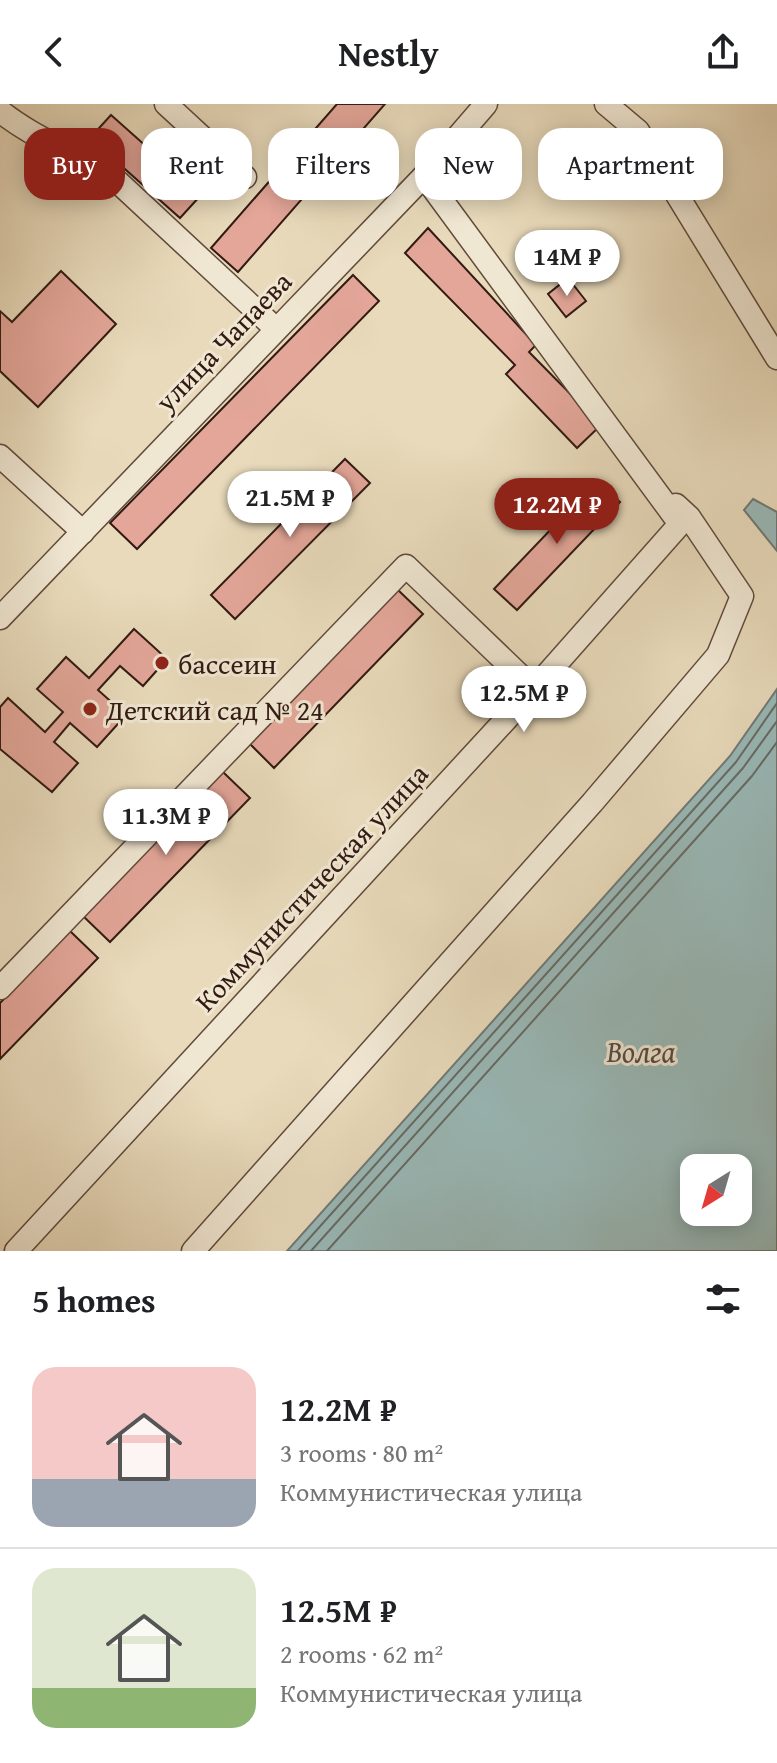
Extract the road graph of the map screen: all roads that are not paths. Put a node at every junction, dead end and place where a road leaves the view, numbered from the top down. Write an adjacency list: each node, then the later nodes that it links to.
1 (166, 104): 5 (street)
2 (486, 104): 6 (street, улица Чапаева)
3 (606, 104): 10 (street)
4 (0, 111): 9 (street)
5 (192, 128)
6 (465, 128)
7 (415, 185): 9 (street, улица Чапаева)
8 (442, 200): 12 (street, Коммунистическая улица)
9 (276, 329): 13 (street, улица Чапаева)
10 (777, 358)
11 (0, 456): 13 (street)
12 (648, 481): 15 (street, Коммунистическая улица); 18 (street)
13 (83, 532): 14 (street, улица Чапаева)
14 (0, 618)
15 (534, 689): 16 (street); 17 (street, Коммунистическая улица)
16 (0, 988)
17 (16, 1251)
18 (193, 1251)

